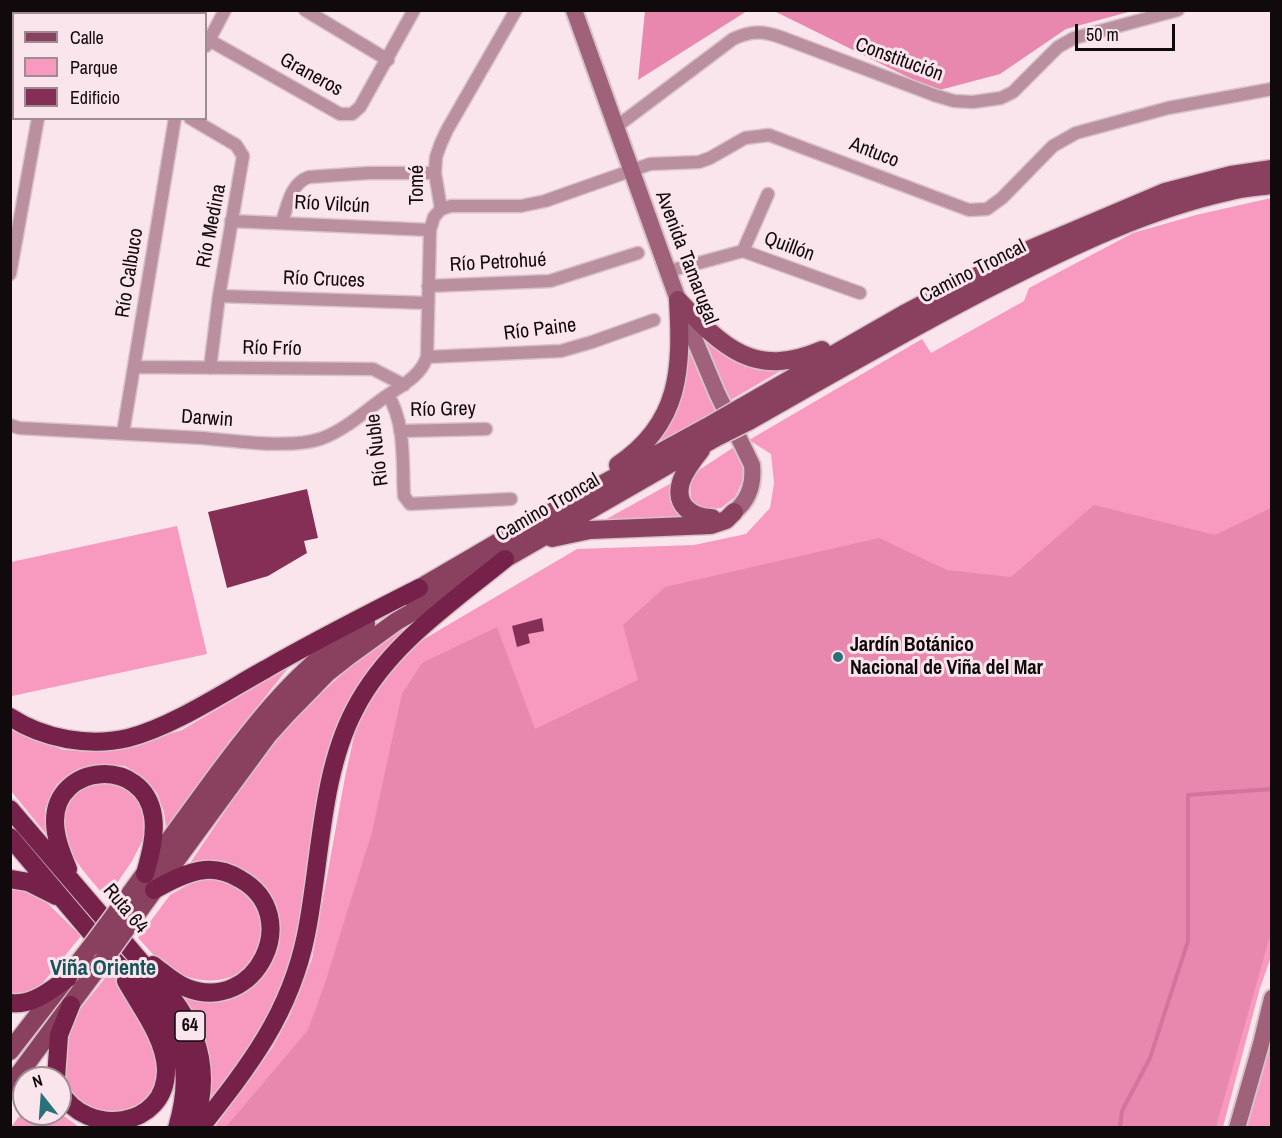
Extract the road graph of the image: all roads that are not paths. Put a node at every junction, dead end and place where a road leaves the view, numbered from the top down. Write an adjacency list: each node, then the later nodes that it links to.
1 (225, 10): 7 (street)
2 (305, 10): 8 (street)
3 (414, 10): 8 (street, Graneros)
4 (516, 10): 16 (street, Tomé)
5 (574, 10): 13 (street, Avenida Tamarugal)
6 (1178, 10): 13 (street, Constitución)
7 (207, 43): 8 (street, Graneros)
8 (388, 60)
9 (1272, 89): 15 (street, Antuco)
10 (38, 120): 26 (street)
11 (175, 120): 35 (street, Río Calbuco)
12 (193, 120): 20 (street, Río Medina)
13 (616, 127): 15 (street, Avenida Tamarugal)
14 (1272, 169): 32 (main road, Camino Troncal)
15 (631, 171): 19 (street, Antuco); 25 (street, Avenida Tamarugal)
16 (435, 173): 19 (street, Tomé); 21 (street)
17 (1272, 185): 39 (main road, Camino Troncal)
18 (768, 194): 23 (street)
19 (441, 209): 22 (street, Tomé)
20 (231, 220): 21 (street, Río Vilcún); 29 (street, Río Medina)
21 (282, 222): 22 (street, Río Vilcún)
22 (430, 230): 27 (street, Tomé)
23 (743, 251): 25 (street, Quillón); 28 (street, Quillón)
24 (638, 253): 27 (street, Río Petrohué)
25 (669, 271): 30 (street, Avenida Tamarugal)
26 (10, 274)
27 (428, 286): 31 (street, Tomé)
28 (860, 294)
29 (219, 296): 31 (street, Río Cruces); 36 (street, Río Medina)
30 (678, 300): 32 (main road); 46 (street, Avenida Tamarugal); 47 (main road)
31 (428, 303): 34 (street, Tomé)
32 (904, 314): 39 (main road, Camino Troncal)
33 (654, 320): 34 (street, Río Paine)
34 (427, 357): 37 (street)
35 (135, 367): 36 (street, Río Frío); 43 (street, Río Calbuco)
36 (210, 368): 37 (street, Río Frío)
37 (404, 385): 38 (street)
38 (388, 395): 42 (street, Río Ñuble); 43 (street, Darwin)
39 (744, 414): 44 (main road, Camino Troncal, bridge)
40 (10, 425): 43 (street, Darwin)
41 (486, 429): 42 (street, Río Grey)
42 (400, 431): 45 (street, Río Ñuble)
43 (123, 433)
44 (710, 436): 46 (main road); 47 (main road, Camino Troncal); 48 (main road, Camino Troncal)
45 (511, 499)
46 (734, 512): 48 (main road)
47 (535, 520): 50 (main road, Camino Troncal)
48 (535, 541): 49 (main road, Camino Troncal)
49 (505, 559): 56 (main road, Camino Troncal); 70 (highway)
50 (419, 588): 51 (highway); 56 (main road, Camino Troncal)
51 (10, 717)
52 (10, 809): 55 (highway, 64)
53 (10, 837): 57 (highway, 64)
54 (10, 879): 57 (highway)
55 (72, 880): 56 (highway); 58 (highway, Ruta 64 / 64)
56 (149, 882): 58 (highway); 59 (main road, Camino Troncal, bridge)
57 (62, 899): 59 (highway, Ruta 64 / 64)
58 (126, 945): 69 (highway, Ruta 64 / 64)
59 (102, 957): 60 (main road, Camino Troncal); 63 (main road, Camino Troncal); 67 (highway); 68 (highway, Ruta 64 / 64)
60 (68, 978): 62 (highway); 64 (main road, Camino Troncal)
61 (1272, 999): 71 (street)
62 (10, 1003)
63 (70, 1005): 65 (highway); 66 (main road, Camino Troncal)
64 (10, 1051)
65 (57, 1066)
66 (10, 1086)
67 (72, 1108)
68 (177, 1128)
69 (193, 1128)
70 (200, 1128)
71 (1237, 1128)

